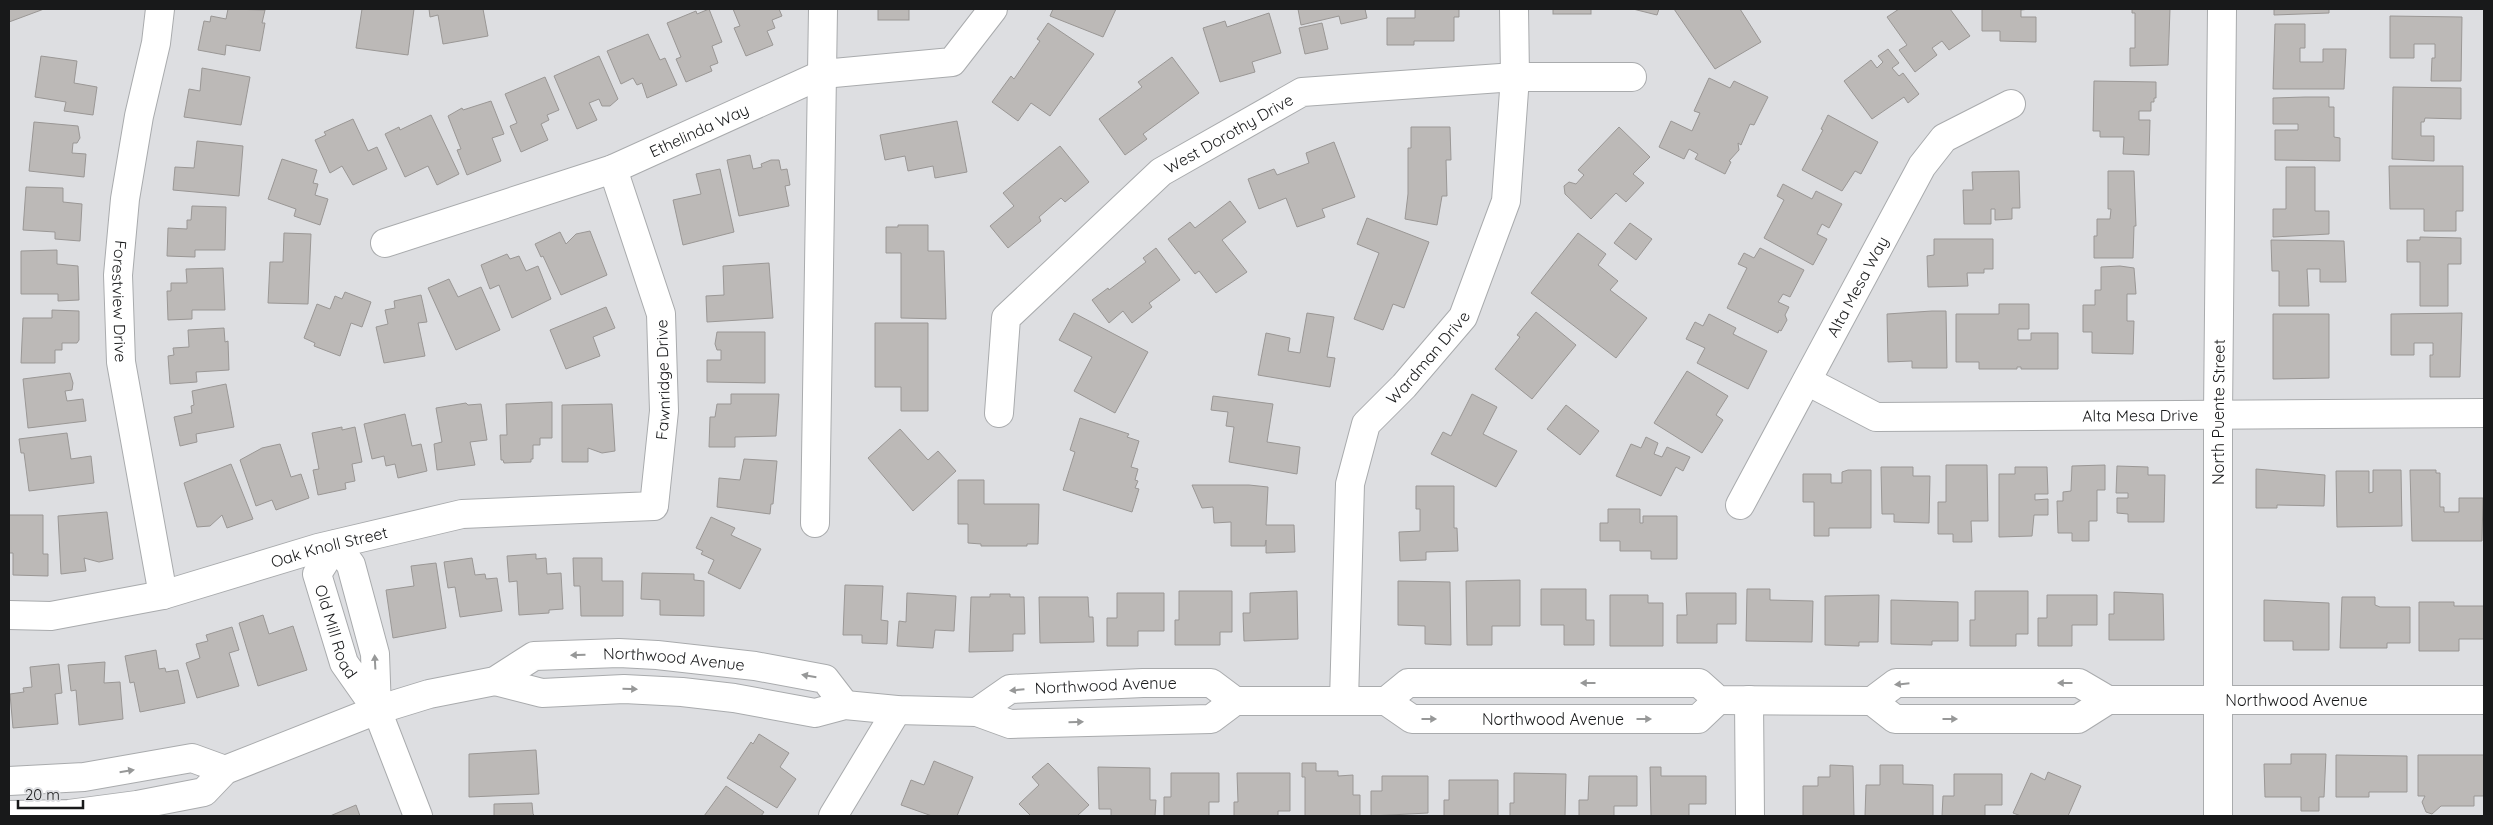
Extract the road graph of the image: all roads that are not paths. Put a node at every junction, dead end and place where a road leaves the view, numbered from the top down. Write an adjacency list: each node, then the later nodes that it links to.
1 (160, 9): 20 (street, Forestview Drive)
2 (824, 9): 6 (street)
3 (993, 9): 6 (street, Ethelinda Way)
4 (1514, 9): 7 (street, Wardman Drive)
5 (2222, 9): 15 (street, North Puente Street)
6 (823, 74): 10 (street, Ethelinda Way); 18 (street)
7 (1515, 76): 8 (street, West Dorothy Drive); 13 (street, West Dorothy Drive); 29 (street, Wardman Drive)
8 (1632, 77)
9 (2011, 104): 12 (street, Alta Mesa Way)
10 (613, 169): 11 (street, Ethelinda Way); 17 (street, Fawnridge Drive)
11 (385, 243)
12 (1807, 381): 15 (street, Alta Mesa Drive); 16 (street, Alta Mesa Way)
13 (999, 413)
14 (2484, 414): 15 (street, Alta Mesa Drive)
15 (2218, 416): 26 (street, North Puente Street)
16 (1740, 505)
17 (654, 506): 19 (street, Oak Knoll Street)
18 (815, 523)
19 (336, 544): 20 (street, Oak Knoll Street); 33 (street, Old Mill Road)
20 (163, 595): 21 (street, Oak Knoll Street)
21 (9, 615)
22 (496, 680): 32 (street, Northwood Avenue, one-way to 32); 32 (street, Northwood Avenue, one-way to 22); 33 (street, Northwood Avenue)
23 (1718, 700): 24 (street); 30 (street, Northwood Avenue, one-way to 23); 30 (street, one-way to 30)
24 (1750, 700): 31 (street); 41 (street)
25 (2108, 700): 26 (street, Northwood Avenue); 31 (street, one-way to 25); 31 (street, one-way to 31)
26 (2218, 700): 27 (street, Northwood Avenue); 42 (street, North Puente Street)
27 (2484, 700)
28 (1235, 701): 29 (street); 35 (street, Northwood Avenue, one-way to 28); 35 (street, Northwood Avenue, one-way to 35)
29 (1344, 701): 30 (street)
30 (1386, 701)
31 (1872, 701)
32 (845, 704): 34 (street, Northwood Avenue)
33 (377, 710): 36 (street, Northwood Avenue); 39 (street, Old Mill Road)
34 (897, 710): 35 (street, Northwood Avenue); 40 (street)
35 (977, 712)
36 (225, 770): 37 (street, one-way to 36); 38 (street, Northwood Avenue)
37 (9, 781)
38 (9, 815)
39 (418, 816)
40 (833, 816)
41 (1750, 816)
42 (2218, 816)

